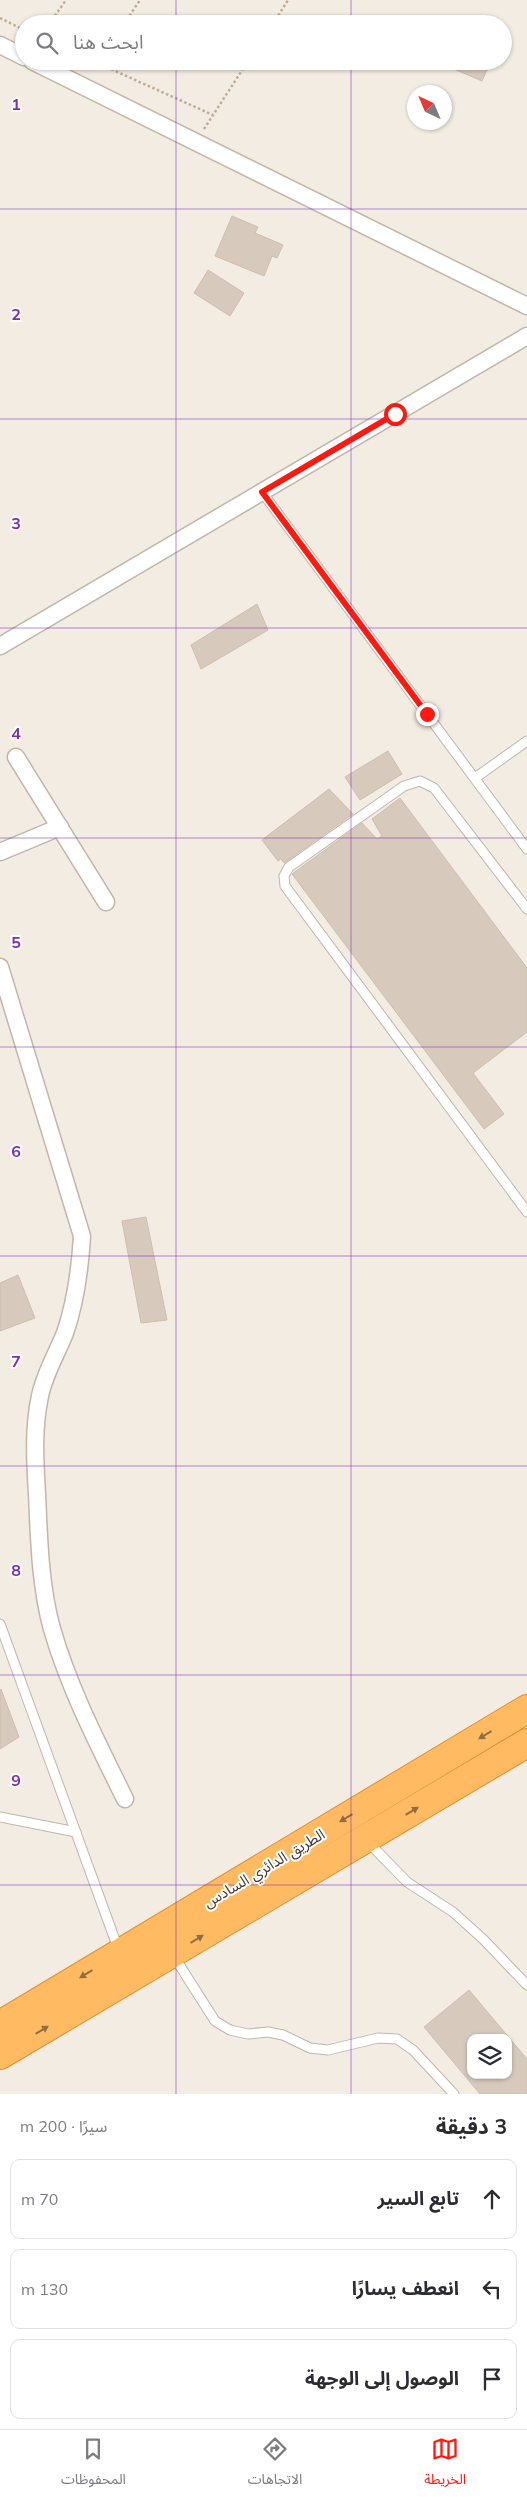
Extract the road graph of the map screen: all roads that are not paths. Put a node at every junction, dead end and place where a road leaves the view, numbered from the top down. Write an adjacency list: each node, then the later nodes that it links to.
1 (0, 45): 2 (street)
2 (15, 52)
3 (50, 70): 4 (street)
4 (527, 306)
5 (527, 336): 6 (street)
6 (262, 492): 7 (street); 10 (lane)
7 (0, 646)
8 (527, 741): 10 (lane)
9 (16, 757): 11 (street)
10 (475, 778): 12 (lane)
11 (60, 827): 13 (street); 14 (street)
12 (527, 848)
13 (0, 852)
14 (106, 902)
15 (527, 909): 17 (lane)
16 (0, 967): 21 (street)
17 (527, 1212)
18 (0, 1624): 23 (lane)
19 (527, 1709): 25 (highway, الطريق الدائري السادس, one-way to 25)
20 (527, 1743): 24 (highway, الطريق الدائري السادس, one-way to 20)
21 (125, 1799)
22 (0, 1816): 23 (lane)
23 (76, 1832): 26 (lane)
24 (366, 1839): 25 (highway, الطريق الدائري السادس, one-way to 24); 27 (lane)
25 (166, 1942): 26 (highway, الطريق الدائري السادس); 29 (highway, الطريق الدائري السادس, one-way to 25); 30 (lane)
26 (120, 1954): 28 (highway, الطريق الدائري السادس, one-way to 28)
27 (527, 1986)
28 (0, 2025)
29 (0, 2055)
30 (454, 2094)

